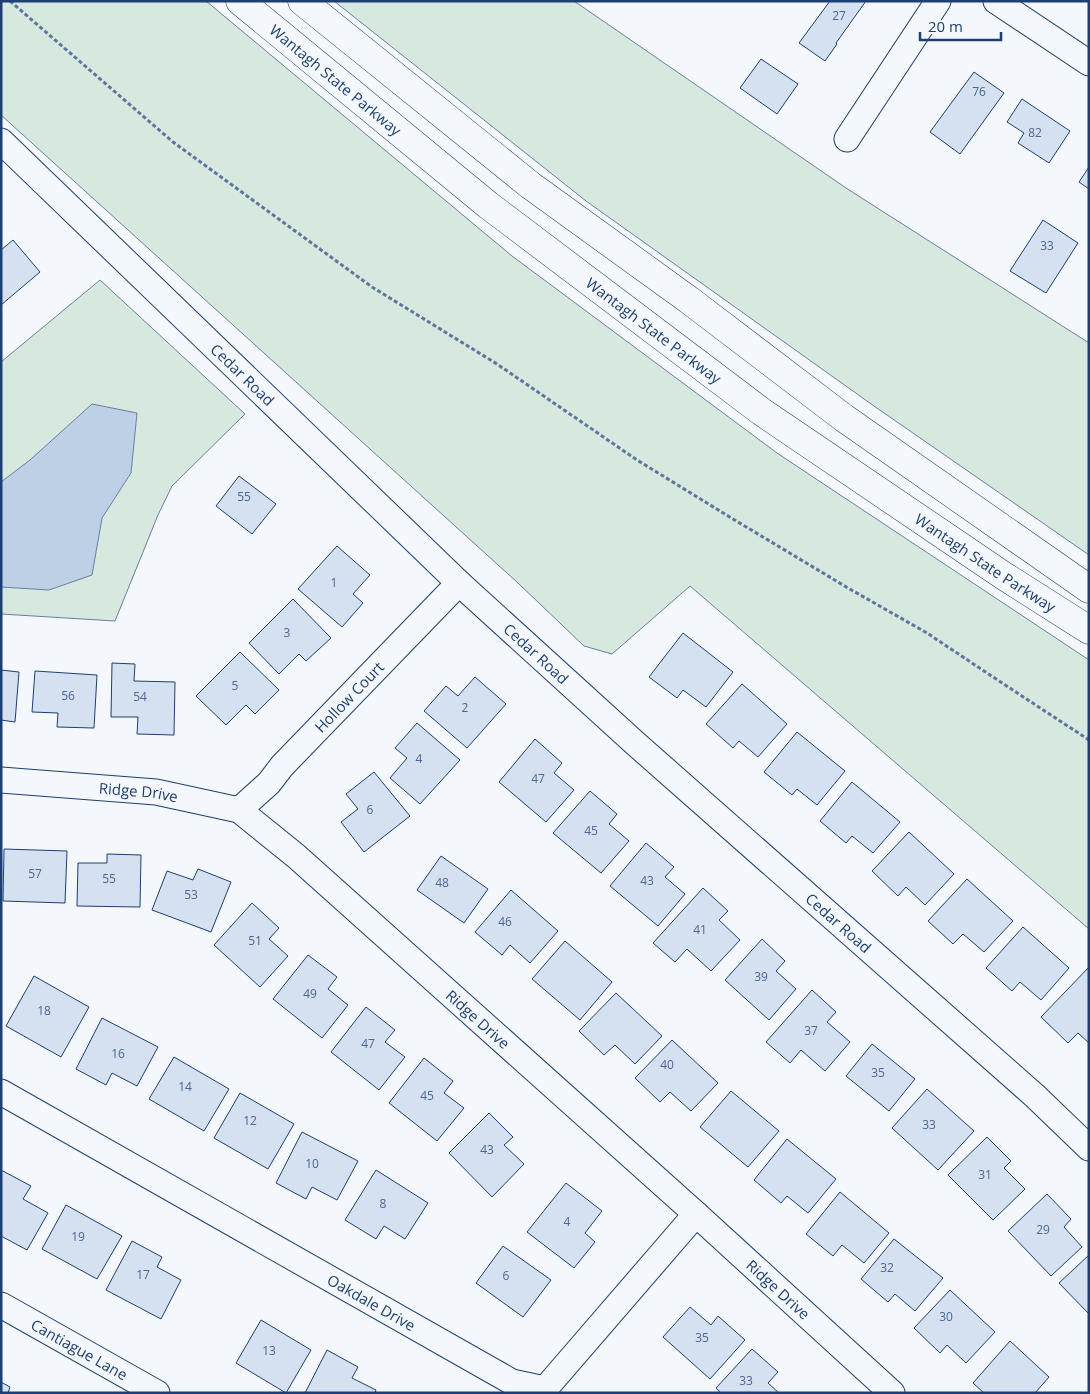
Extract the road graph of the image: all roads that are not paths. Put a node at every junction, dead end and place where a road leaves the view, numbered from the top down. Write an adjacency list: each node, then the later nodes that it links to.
1 (240, 1): 10 (highway, Wantagh State Parkway)
2 (302, 1): 9 (highway)
3 (938, 1): 6 (street)
4 (996, 1): 5 (street)
5 (1089, 64)
6 (847, 139)
7 (4, 146): 8 (street, Cedar Road)
8 (459, 583): 12 (street, Hollow Court); 14 (street, Cedar Road)
9 (1089, 589)
10 (1089, 630)
11 (1, 780): 12 (street, Ridge Drive)
12 (239, 810): 15 (street, Ridge Drive)
13 (1, 1092): 15 (street, Oakdale Drive)
14 (1089, 1148)
15 (696, 1214): 18 (street, Ridge Drive)
16 (1, 1305): 17 (street, Cantiague Lane)
17 (157, 1393)
18 (892, 1393)

